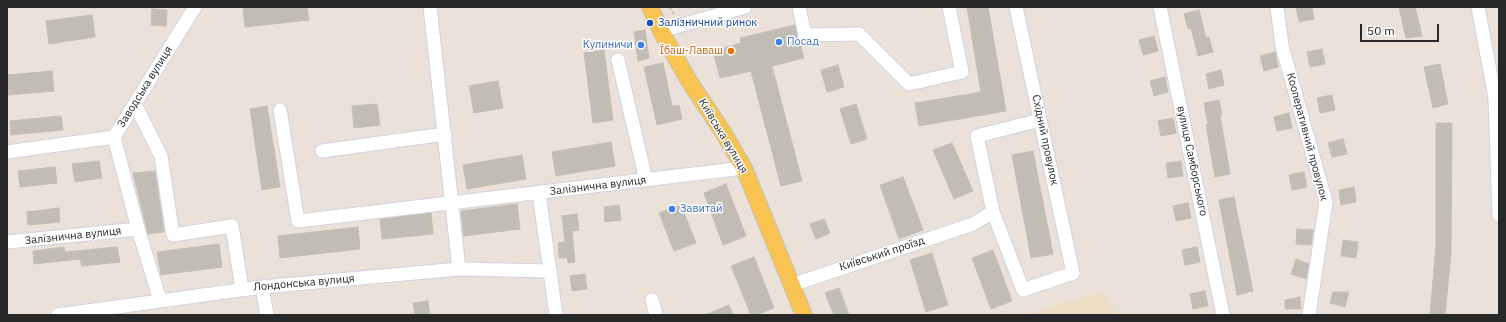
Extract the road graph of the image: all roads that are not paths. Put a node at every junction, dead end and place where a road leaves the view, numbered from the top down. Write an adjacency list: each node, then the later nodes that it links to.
1 (195, 7): 13 (street, Заводська вулиця)
2 (430, 7): 17 (street)
3 (650, 7): 11 (main road, Київська вулиця)
4 (745, 7): 11 (street)
5 (799, 7): 6 (street)
6 (949, 7)
7 (1016, 7): 16 (street, Східний провулок)
8 (1160, 7): 41 (street, вулиця Самборського)
9 (1277, 7): 42 (street, Кооперативний провулок)
10 (1478, 7): 15 (street)
11 (661, 31): 21 (main road, Київська вулиця)
12 (618, 60): 22 (street)
13 (135, 104): 18 (street, Заводська вулиця); 33 (street)
14 (280, 110): 24 (street, Залізнична вулиця)
15 (1497, 111): 26 (street)
16 (1040, 120): 25 (street); 25 (street, Східний провулок)
17 (445, 134): 19 (street); 24 (street)
18 (114, 137): 20 (street, Заводська вулиця); 27 (street)
19 (322, 151)
20 (7, 152)
21 (744, 168): 22 (street, Залізнична вулиця); 31 (main road, Київська вулиця)
22 (646, 180): 23 (street, Залізнична вулиця)
23 (539, 193): 24 (street, Залізнична вулиця); 30 (street)
24 (453, 204): 29 (street)
25 (992, 212): 31 (street, Київський проїзд)
26 (1499, 215)
27 (138, 229): 28 (street, Залізнична вулиця); 34 (street)
28 (7, 242)
29 (459, 269): 30 (street, Лондонська вулиця); 32 (street, Лондонська вулиця)
30 (550, 271): 38 (street)
31 (792, 285): 40 (main road, Київська вулиця)
32 (262, 286): 33 (street, Лондонська вулиця); 37 (street)
33 (242, 289): 34 (street, Лондонська вулиця)
34 (160, 300): 36 (street, Лондонська вулиця)
35 (652, 300): 39 (street)
36 (58, 315)
37 (266, 315)
38 (556, 315)
39 (656, 315)
40 (804, 315)
41 (1223, 315)
42 (1309, 315)

